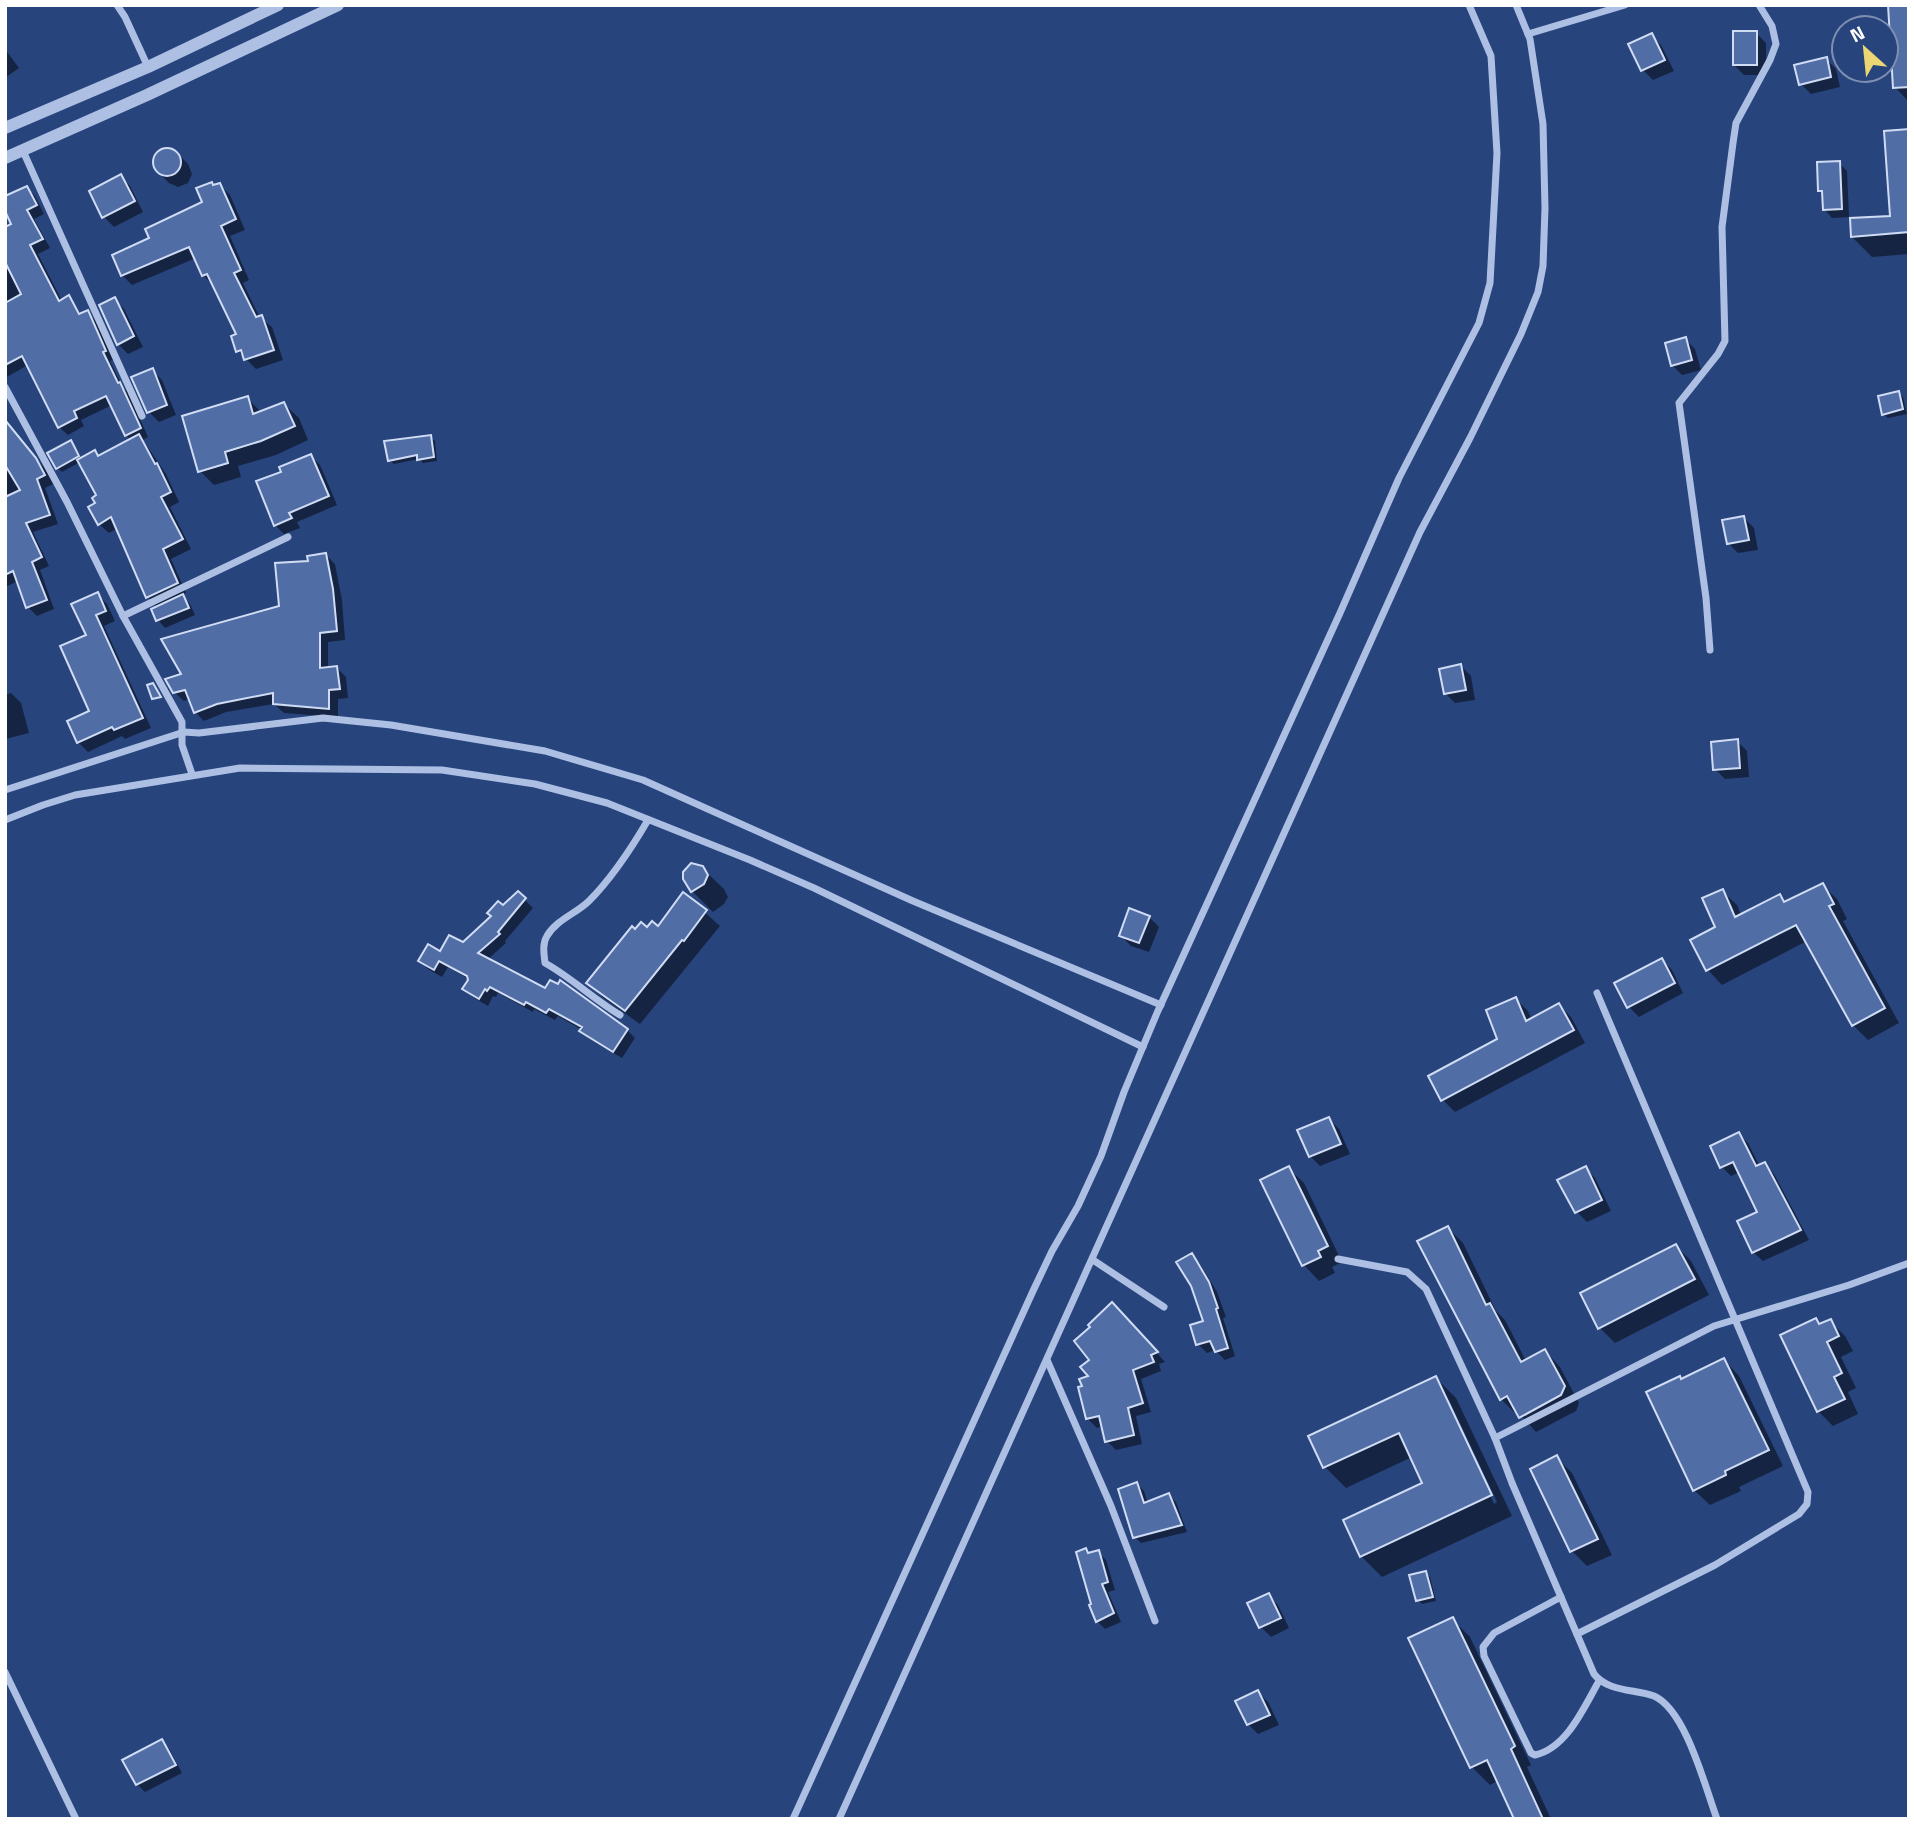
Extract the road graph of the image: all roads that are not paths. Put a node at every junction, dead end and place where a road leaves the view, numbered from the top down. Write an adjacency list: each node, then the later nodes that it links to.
1 (117, 5): 9 (street)
2 (278, 5): 9 (street)
3 (338, 5): 11 (street)
4 (1469, 5): 24 (street)
5 (1516, 5): 8 (street)
6 (1625, 5): 8 (street)
7 (1759, 5): 17 (street)
8 (1528, 34): 27 (street)
9 (148, 67): 10 (street)
10 (5, 128)
11 (23, 151): 12 (street); 14 (street)
12 (5, 158)
13 (5, 387): 16 (street)
14 (142, 416)
15 (288, 537): 16 (street)
16 (123, 616): 18 (street)
17 (1710, 650)
18 (184, 732): 19 (street); 20 (street); 24 (street)
19 (192, 774): 21 (street); 22 (street)
20 (5, 790)
21 (5, 820)
22 (648, 820): 25 (street); 26 (street)
23 (1597, 993): 31 (street)
24 (1161, 1005): 26 (street)
25 (620, 1015)
26 (1144, 1043): 40 (street)
27 (1093, 1259): 30 (street); 32 (street)
28 (1338, 1259): 33 (street)
29 (1909, 1264): 31 (street)
30 (1164, 1307)
31 (1734, 1320): 33 (street); 36 (street)
32 (1047, 1360): 35 (street); 41 (street)
33 (1495, 1438): 34 (street)
34 (1561, 1597): 36 (street); 38 (street)
35 (1155, 1621)
36 (1577, 1634): 38 (street)
37 (5, 1672): 39 (street)
38 (1599, 1681): 42 (street)
39 (76, 1819)
40 (793, 1819)
41 (839, 1819)
42 (1717, 1819)

